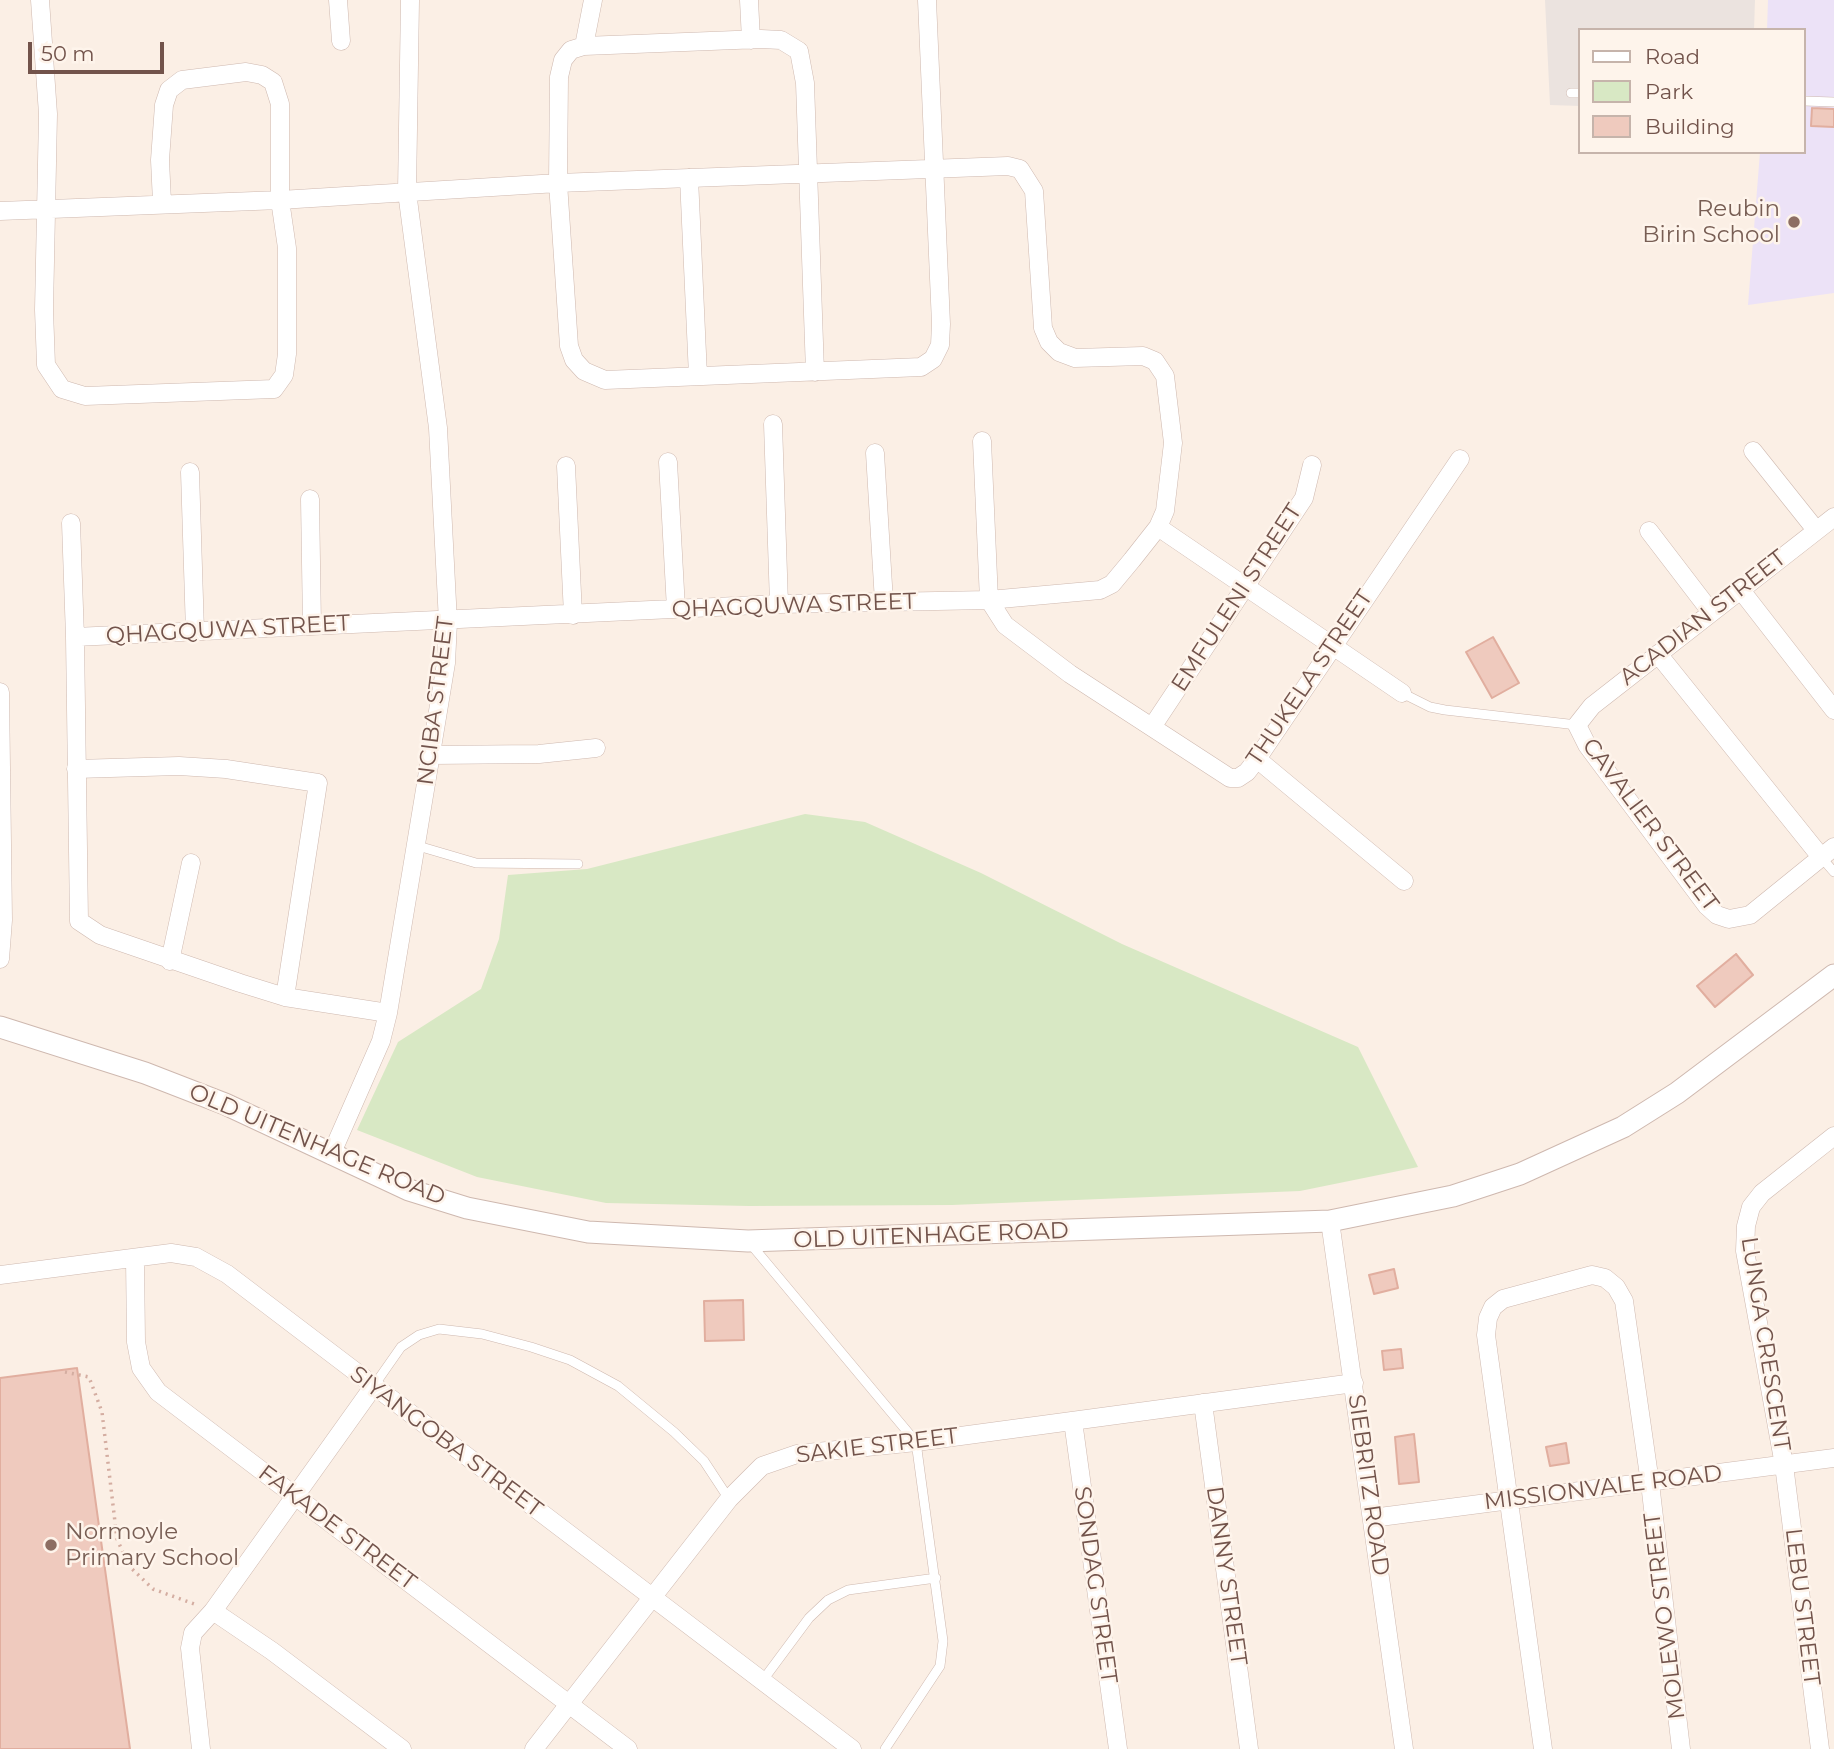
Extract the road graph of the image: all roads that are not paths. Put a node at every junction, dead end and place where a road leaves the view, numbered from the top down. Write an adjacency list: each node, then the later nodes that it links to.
1 (40, 0): 19 (street)
2 (338, 0): 8 (street)
3 (410, 0): 16 (street, NCIBA STREET)
4 (593, 0): 9 (street)
5 (749, 0): 7 (street)
6 (927, 0): 12 (street)
7 (751, 40): 9 (street); 13 (street)
8 (341, 41)
9 (584, 46): 15 (street)
10 (1806, 101): 11 (lane)
11 (1834, 102)
12 (935, 167): 13 (street); 21 (street); 35 (street, QHAGQUWA STREET)
13 (810, 174): 14 (street); 21 (street)
14 (689, 178): 15 (street); 22 (street)
15 (558, 183): 16 (street); 22 (street)
16 (407, 192): 17 (street); 45 (street, NCIBA STREET)
17 (280, 200): 18 (street); 18 (street); 19 (street)
18 (162, 202): 19 (street)
19 (47, 209): 20 (street)
20 (0, 211)
21 (815, 372): 22 (street)
22 (698, 376)
23 (773, 424): 41 (street)
24 (982, 441): 39 (street)
25 (1753, 451): 34 (street)
26 (875, 453): 40 (street)
27 (1460, 459): 49 (street, THUKELA STREET)
28 (668, 462): 42 (street)
29 (1312, 465): 37 (street, EMFULENI STREET)
30 (566, 466): 44 (street)
31 (190, 472): 47 (street)
32 (310, 499): 46 (street)
33 (71, 523): 48 (street)
34 (1827, 526): 38 (street, ACADIAN STREET)
35 (1158, 527): 37 (street); 39 (street, QHAGQUWA STREET)
36 (1649, 531): 43 (street)
37 (1246, 586): 49 (street); 55 (street, EMFULENI STREET)
38 (1740, 589): 43 (street, ACADIAN STREET); 53 (street)
39 (989, 600): 40 (street, QHAGQUWA STREET); 55 (street, THUKELA STREET)
40 (884, 602): 41 (street, QHAGQUWA STREET)
41 (779, 604): 42 (street, QHAGQUWA STREET)
42 (676, 609): 44 (street, QHAGQUWA STREET)
43 (1711, 612): 50 (street, ACADIAN STREET)
44 (573, 615): 45 (street, QHAGQUWA STREET)
45 (448, 622): 46 (street, QHAGQUWA STREET); 57 (street, NCIBA STREET)
46 (312, 626): 47 (street, QHAGQUWA STREET)
47 (195, 632): 48 (street, QHAGQUWA STREET)
48 (75, 637): 59 (street, QHAGQUWA STREET)
49 (1333, 644): 52 (street); 58 (street, THUKELA STREET)
50 (1658, 653): 54 (street, ACADIAN STREET); 61 (street)
51 (0, 692): 66 (street)
52 (1402, 693): 54 (lane)
53 (1834, 710)
54 (1577, 724): 61 (street, CAVALIER STREET)
55 (1152, 727): 58 (street, THUKELA STREET)
56 (596, 748): 57 (street)
57 (431, 755): 60 (street, NCIBA STREET)
58 (1257, 759): 65 (street)
59 (76, 769): 67 (street, QHAGQUWA STREET); 69 (street)
60 (418, 846): 63 (lane); 70 (street, NCIBA STREET)
61 (1827, 852): 64 (lane)
62 (191, 863): 67 (street)
63 (578, 864)
64 (1834, 872)
65 (1404, 881)
66 (0, 959)
67 (170, 961): 69 (street, QHAGQUWA STREET)
68 (1834, 975): 74 (street, OLD UITENHAGE ROAD)
69 (285, 997): 70 (street, QHAGQUWA STREET)
70 (388, 1013): 73 (street, NCIBA STREET)
71 (0, 1027): 73 (street, OLD UITENHAGE ROAD)
72 (1834, 1136): 84 (street, LUNGA CRESCENT)
73 (331, 1155): 75 (street, OLD UITENHAGE ROAD)
74 (1330, 1222): 75 (street, OLD UITENHAGE ROAD); 78 (street, SIEBRITZ ROAD)
75 (748, 1241): 82 (lane)
76 (135, 1258): 77 (street, SIYANGOBA STREET); 79 (street, SIYANGOBA STREET); 86 (street, FAKADE STREET)
77 (0, 1275)
78 (1354, 1383): 80 (street, SAKIE STREET); 89 (street, SIEBRITZ ROAD)
79 (373, 1387): 86 (street); 87 (lane); 91 (street, SIYANGOBA STREET)
80 (1203, 1403): 81 (street, SAKIE STREET); 102 (street, DANNY STREET)
81 (1073, 1421): 82 (street, SAKIE STREET); 101 (street, SONDAG STREET)
82 (916, 1441): 87 (street, SAKIE STREET); 90 (lane)
83 (1834, 1458): 84 (street, MISSIONVALE ROAD)
84 (1784, 1465): 85 (street, MISSIONVALE ROAD); 106 (street, LEBU STREET)
85 (1650, 1483): 88 (street, MISSIONVALE ROAD); 88 (street, MOLEWO STREET); 105 (street, MOLEWO STREET)
86 (294, 1496): 92 (street); 94 (street, FAKADE STREET)
87 (729, 1499): 91 (street, SAKIE STREET)
88 (1511, 1500): 89 (street, MISSIONVALE ROAD); 104 (street, MOLEWO STREET)
89 (1372, 1518): 103 (street, SIEBRITZ ROAD)
90 (936, 1578): 93 (lane); 100 (lane)
91 (651, 1596): 93 (street, SIYANGOBA STREET); 94 (street, SAKIE STREET)
92 (214, 1611): 95 (street); 96 (street)
93 (763, 1680): 99 (street, SIYANGOBA STREET)
94 (570, 1704): 97 (street, SAKIE STREET); 98 (street, FAKADE STREET)
95 (201, 1749)
96 (402, 1749)
97 (534, 1749)
98 (628, 1749)
99 (852, 1749)
100 (885, 1749)
101 (1118, 1749)
102 (1249, 1749)
103 (1404, 1749)
104 (1543, 1749)
105 (1681, 1749)
106 (1820, 1749)

